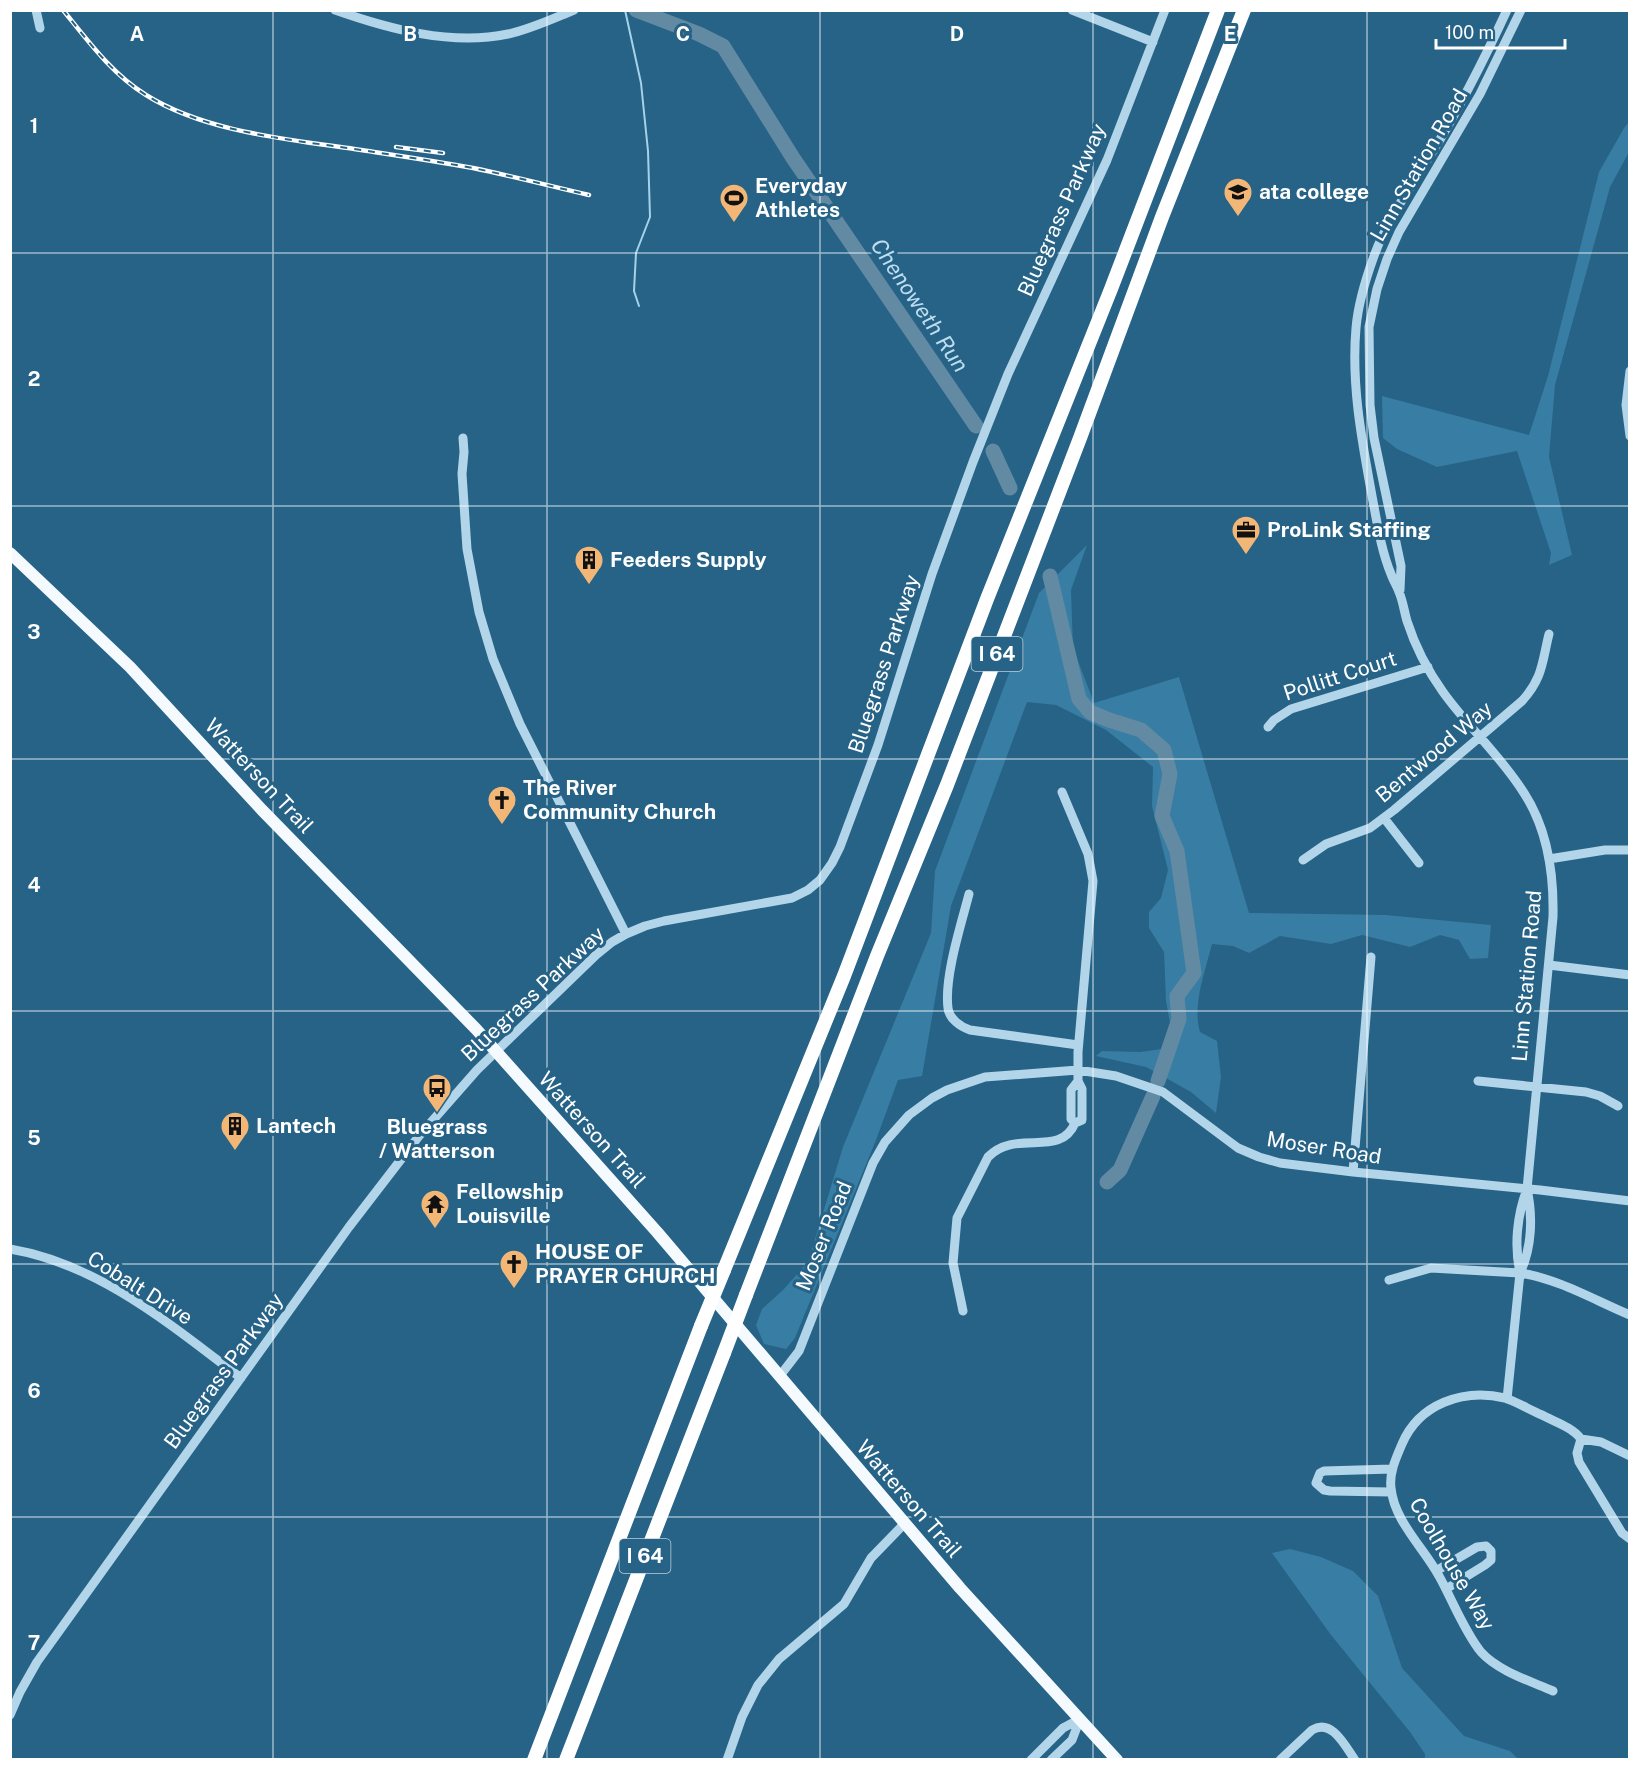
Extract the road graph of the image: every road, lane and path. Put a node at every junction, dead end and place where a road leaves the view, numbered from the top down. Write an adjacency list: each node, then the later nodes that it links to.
1 (36, 10): 11 (street)
2 (335, 10): 3 (street)
3 (573, 10)
4 (1072, 10): 10 (street)
5 (1165, 10): 12 (street, Bluegrass Parkway)
6 (1218, 10): 61 (highway, I 64, bridge)
7 (1244, 10): 62 (highway, I 64, bridge)
8 (1507, 10): 17 (street, Linn Station Road)
9 (1521, 10): 17 (street, Linn Station Road)
10 (1083, 13): 12 (street)
11 (40, 28)
12 (1153, 42): 29 (street, Bluegrass Parkway)
13 (1629, 371): 14 (street)
14 (1629, 436)
15 (463, 438): 29 (street)
16 (10, 553): 34 (main road, Watterson Trail)
17 (1400, 593): 19 (street, Linn Station Road)
18 (1549, 634): 21 (street, Bentwood Way)
19 (1428, 667): 20 (street, Pollitt Court); 21 (street, Linn Station Road)
20 (1268, 727)
21 (1479, 737): 23 (street, Bentwood Way); 25 (street, Linn Station Road)
22 (1062, 792): 33 (street)
23 (1383, 818): 26 (street, Bentwood Way); 27 (street)
24 (1629, 850): 25 (street)
25 (1549, 859): 31 (street, Linn Station Road)
26 (1303, 860)
27 (1419, 863)
28 (969, 894): 33 (street)
29 (626, 934): 34 (street, Bluegrass Parkway)
30 (1371, 957): 39 (street)
31 (1549, 965): 32 (street); 37 (street, Linn Station Road)
32 (1629, 975)
33 (1078, 1045): 35 (street)
34 (496, 1053): 47 (main road, Watterson Trail); 48 (street, Bluegrass Parkway)
35 (1078, 1070): 39 (street, Moser Road); 45 (street); 47 (street, Moser Road)
36 (1478, 1081): 37 (street)
37 (1536, 1087): 38 (street); 40 (street, Linn Station Road)
38 (1618, 1106)
39 (1353, 1172): 40 (street, Moser Road)
40 (1527, 1189): 41 (street, Moser Road); 43 (street, Linn Station Road)
41 (1629, 1201)
42 (10, 1249): 48 (street, Cobalt Drive)
43 (1520, 1273): 44 (street); 46 (street); 49 (street, Linn Station Road)
44 (1389, 1280)
45 (963, 1311)
46 (1629, 1315)
47 (779, 1377): 54 (main road, Watterson Trail)
48 (241, 1378): 59 (street, Bluegrass Parkway)
49 (1507, 1399): 50 (street, Coolhouse Way); 52 (street, Coolhouse Way)
50 (1581, 1439): 51 (street, Coolhouse Way); 55 (street)
51 (1629, 1456)
52 (1392, 1469): 53 (street, Coolhouse Way); 53 (street)
53 (1391, 1492): 56 (street, Coolhouse Way)
54 (904, 1524): 60 (main road, Watterson Trail); 63 (street)
55 (1629, 1539)
56 (1436, 1571): 57 (street, Coolhouse Way); 57 (street)
57 (1446, 1589): 58 (street, Coolhouse Way)
58 (1553, 1691)
59 (10, 1715)
60 (1080, 1719): 64 (street); 65 (street); 66 (main road, Watterson Trail)
61 (533, 1760)
62 (566, 1760)
63 (727, 1760)
64 (1031, 1760)
65 (1051, 1760)
66 (1117, 1760)
67 (1280, 1760): 68 (street)
68 (1355, 1760)

